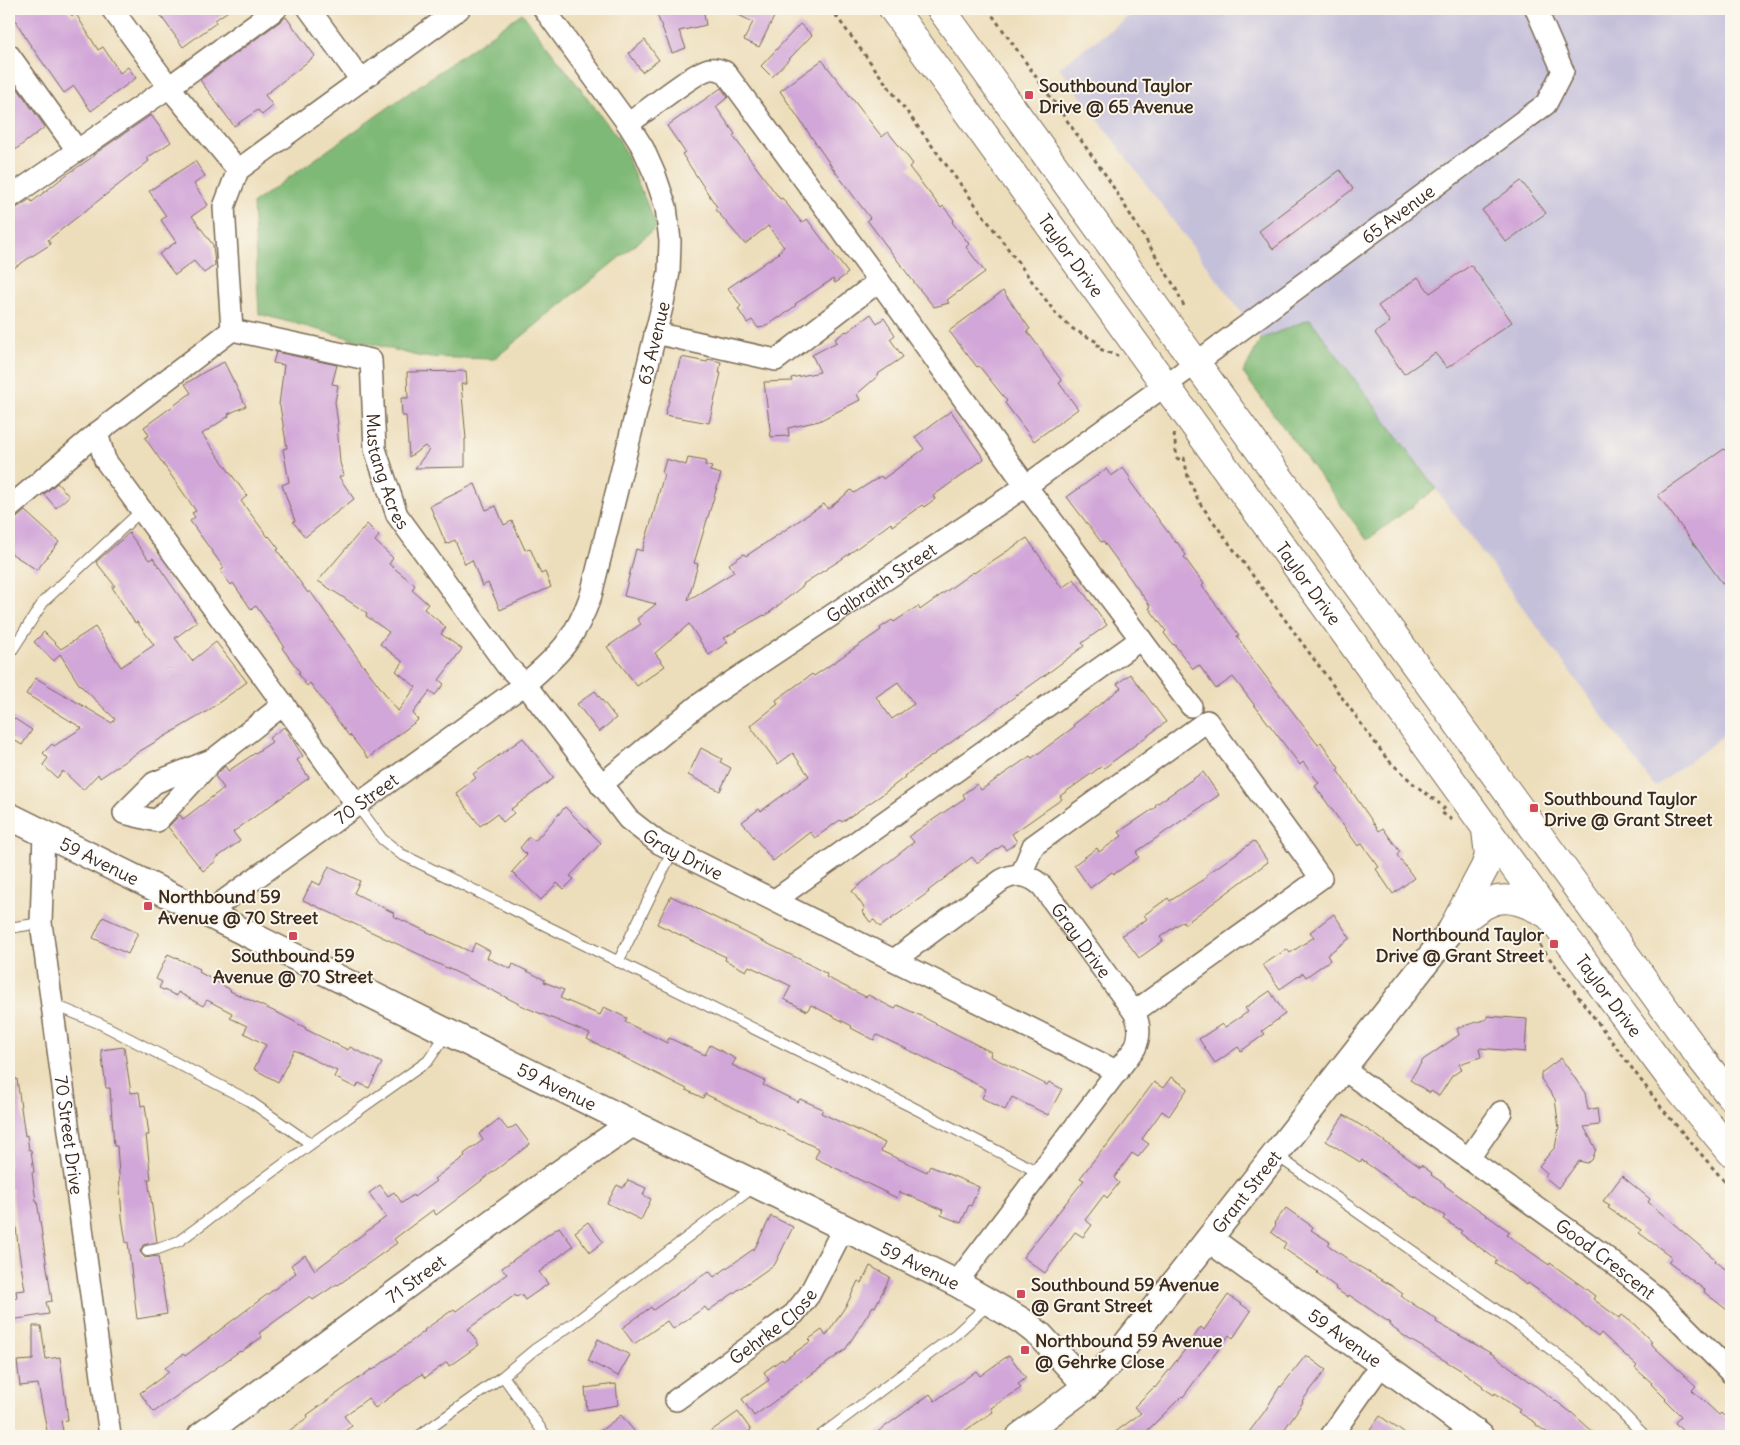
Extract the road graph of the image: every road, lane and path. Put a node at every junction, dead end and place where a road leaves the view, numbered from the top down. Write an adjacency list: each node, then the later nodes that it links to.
1 (112, 9): 13 (street)
2 (276, 9): 13 (street)
3 (309, 9): 12 (street)
4 (459, 9): 12 (street)
5 (544, 9): 14 (street, 63 Avenue)
6 (831, 9): 22 (path)
7 (893, 9): 24 (main road, Taylor Drive)
8 (942, 9): 23 (main road, Taylor Drive)
9 (988, 9): 19 (path)
10 (1536, 9): 23 (street, 65 Avenue)
11 (9, 55): 15 (street)
12 (361, 80): 16 (street)
13 (170, 87): 15 (street); 16 (street)
14 (628, 124): 18 (street); 21 (street, 63 Avenue)
15 (77, 150): 17 (street)
16 (238, 170): 20 (street)
17 (9, 198)
18 (879, 281): 21 (street); 27 (street)
19 (1185, 312)
20 (232, 330): 26 (street); 32 (street, Mustang Acres)
21 (655, 333): 32 (street, 63 Avenue)
22 (1121, 357)
23 (1196, 363): 24 (street, 65 Avenue); 57 (main road, Taylor Drive)
24 (1166, 384): 27 (street, Galbraith Street); 40 (main road, Taylor Drive)
25 (1175, 427): 39 (path)
26 (97, 433): 28 (street); 29 (street)
27 (1026, 486): 30 (street); 36 (street, Galbraith Street)
28 (9, 508)
29 (142, 510): 31 (lane); 33 (street)
30 (1141, 639): 34 (street); 44 (street)
31 (9, 655)
32 (525, 684): 36 (street, Gray Drive); 37 (street, 70 Street)
33 (284, 704): 35 (street); 37 (street)
34 (1191, 706)
35 (214, 759)
36 (601, 785): 42 (street, Gray Drive)
37 (357, 806): 45 (street, 70 Street); 51 (lane)
38 (9, 816): 41 (street, 59 Avenue)
39 (1453, 820)
40 (1486, 830): 46 (main road, Taylor Drive); 49 (main road)
41 (44, 833): 45 (street, 59 Avenue); 47 (street, 70 Street Drive)
42 (673, 850): 44 (street, Gray Drive); 51 (lane)
43 (1021, 875): 50 (street); 53 (street, Gray Drive); 53 (street)
44 (775, 900): 50 (street, Gray Drive)
45 (207, 913): 54 (street, 59 Avenue)
46 (1549, 916): 49 (main road); 61 (main road, Taylor Drive)
47 (41, 922): 48 (lane); 52 (street, 70 Street Drive)
48 (9, 928)
49 (1453, 928): 55 (street, Grant Street)
50 (894, 960): 56 (street, Gray Drive)
51 (618, 962): 64 (lane)
52 (52, 1004): 60 (lane); 76 (street, 70 Street Drive)
53 (1134, 1012): 56 (street, Gray Drive)
54 (447, 1033): 59 (street, 59 Avenue); 60 (lane)
55 (1343, 1069): 62 (street, Grant Street); 63 (street, Good Crescent)
56 (1118, 1072): 64 (street, Gray Drive)
57 (1731, 1097)
58 (1501, 1112): 63 (street)
59 (631, 1124): 65 (street, 59 Avenue); 77 (street, 71 Street)
60 (311, 1144): 68 (lane)
61 (1731, 1152)
62 (1276, 1155): 67 (street, Grant Street); 84 (lane)
63 (1469, 1158): 72 (street, Good Crescent)
64 (1040, 1173): 69 (street, Gray Drive)
65 (756, 1186): 66 (street, 59 Avenue); 73 (lane)
66 (843, 1229): 69 (street, 59 Avenue); 75 (street, Gehrke Close)
67 (1209, 1239): 71 (street, 59 Avenue); 74 (street, Grant Street)
68 (148, 1251)
69 (956, 1283): 70 (street, 59 Avenue)
70 (991, 1303): 74 (street, 59 Avenue); 80 (lane)
71 (1381, 1365): 82 (street); 83 (street, 59 Avenue)
72 (1731, 1373)
73 (503, 1376): 78 (lane); 79 (lane)
74 (1087, 1386): 81 (street, Grant Street)
75 (676, 1400)
76 (110, 1436)
77 (201, 1436)
78 (419, 1436)
79 (546, 1436)
80 (820, 1436)
81 (1020, 1436)
82 (1330, 1436)
83 (1480, 1436)
84 (1645, 1436)

